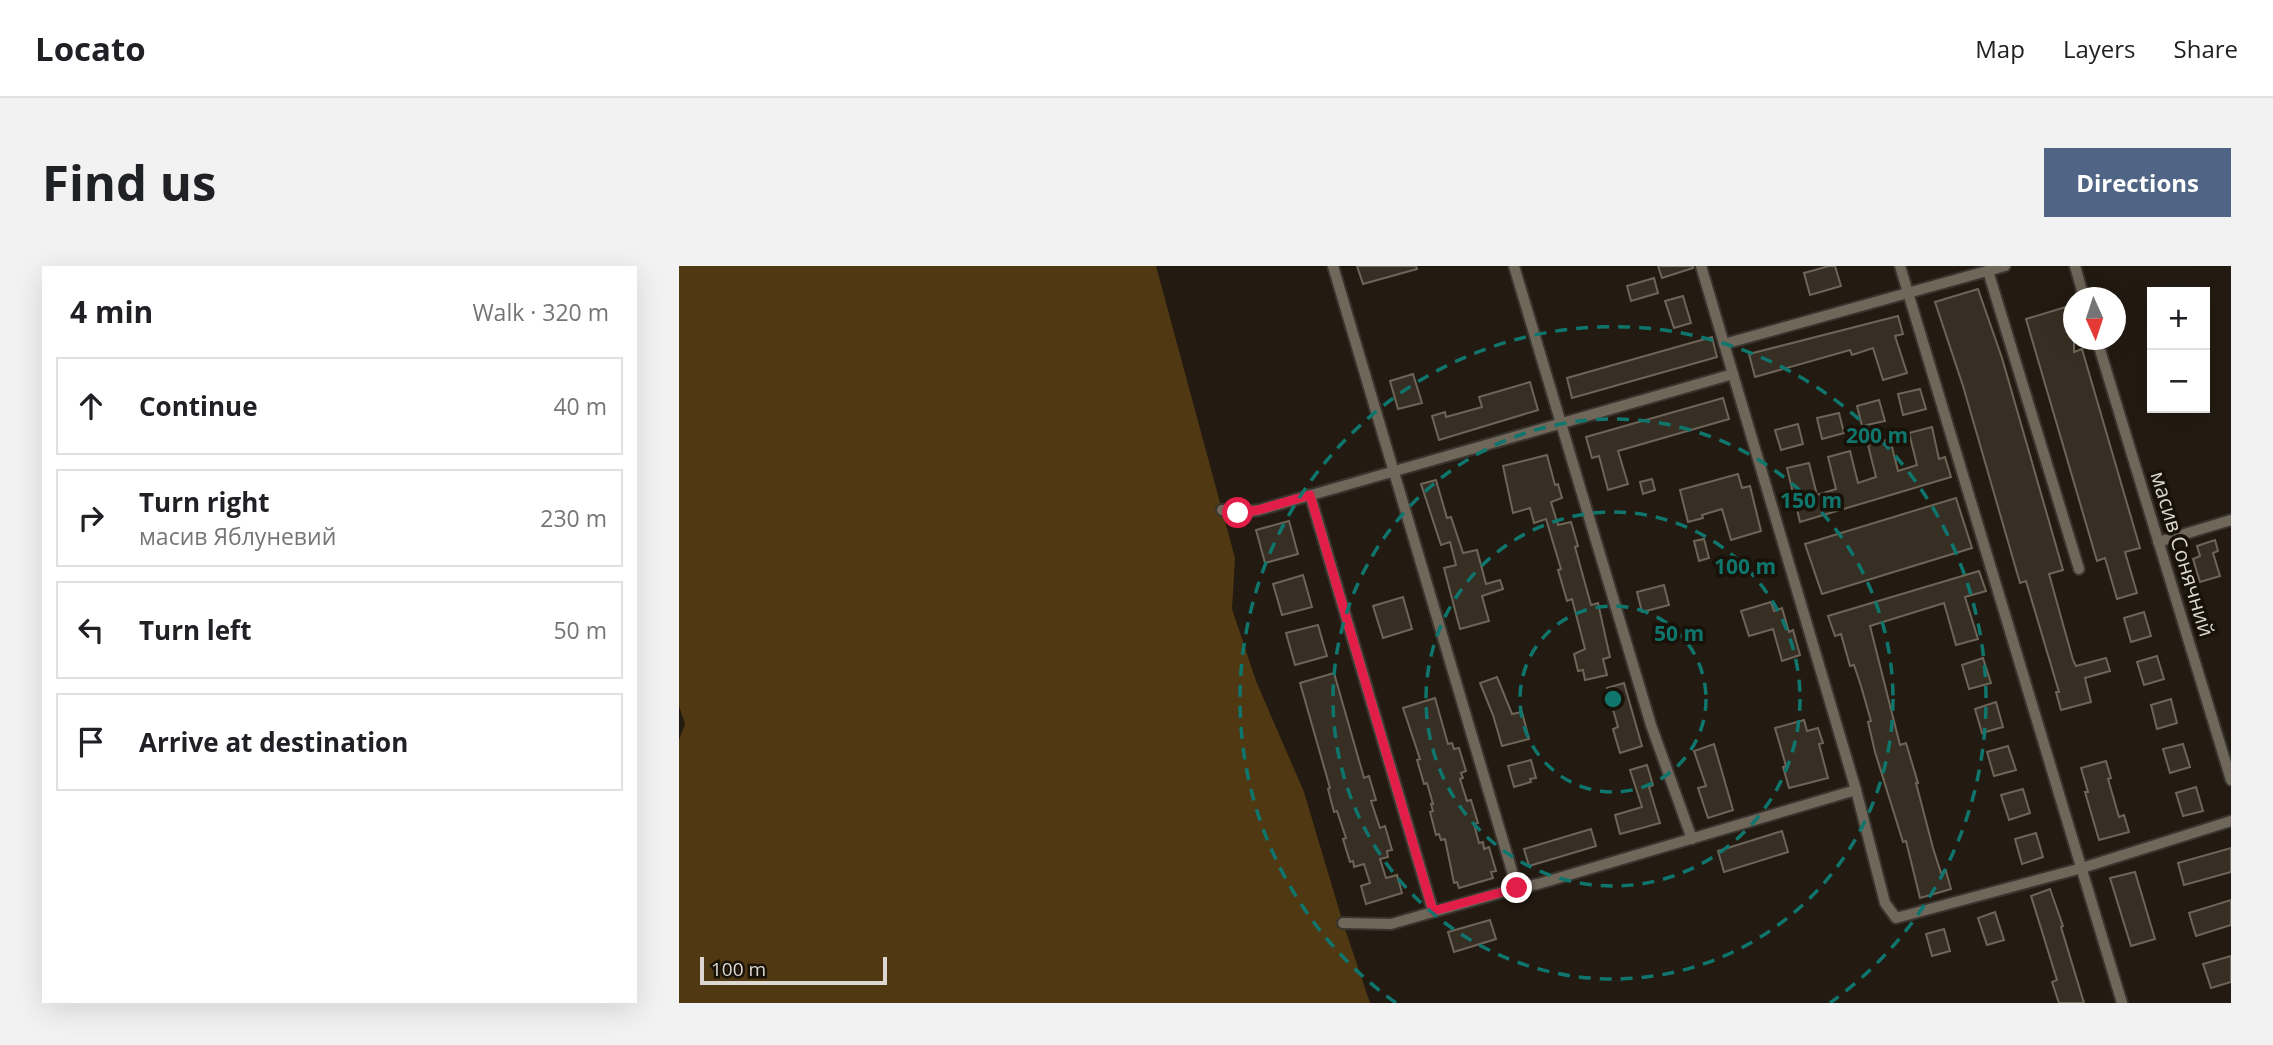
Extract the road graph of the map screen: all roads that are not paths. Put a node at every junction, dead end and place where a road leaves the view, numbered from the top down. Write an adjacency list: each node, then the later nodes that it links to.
1 (1333, 266): 14 (street)
2 (1514, 266): 13 (street)
3 (1701, 266): 10 (street)
4 (1900, 266): 9 (street)
5 (2005, 266): 7 (street)
6 (2075, 266): 8 (street)
7 (1988, 271): 9 (street); 19 (street)
8 (2081, 287)
9 (1909, 293): 10 (street); 24 (street)
10 (1724, 344): 12 (street)
11 (2100, 350): 18 (street, масив Сонячний)
12 (1733, 374): 13 (street); 21 (street)
13 (1562, 425): 14 (street); 23 (street)
14 (1395, 471): 15 (street); 25 (street)
15 (1310, 495): 16 (street); 26 (street)
16 (1222, 510)
17 (2231, 520): 18 (street)
18 (2158, 542): 20 (street, масив Сонячний)
19 (2079, 569)
20 (2231, 780)
21 (1856, 790): 23 (street); 24 (street)
22 (2231, 821): 24 (street)
23 (1692, 839): 25 (street)
24 (2082, 868): 28 (street)
25 (1517, 888): 26 (street)
26 (1433, 911): 27 (street)
27 (1343, 923)
28 (2122, 1003)

